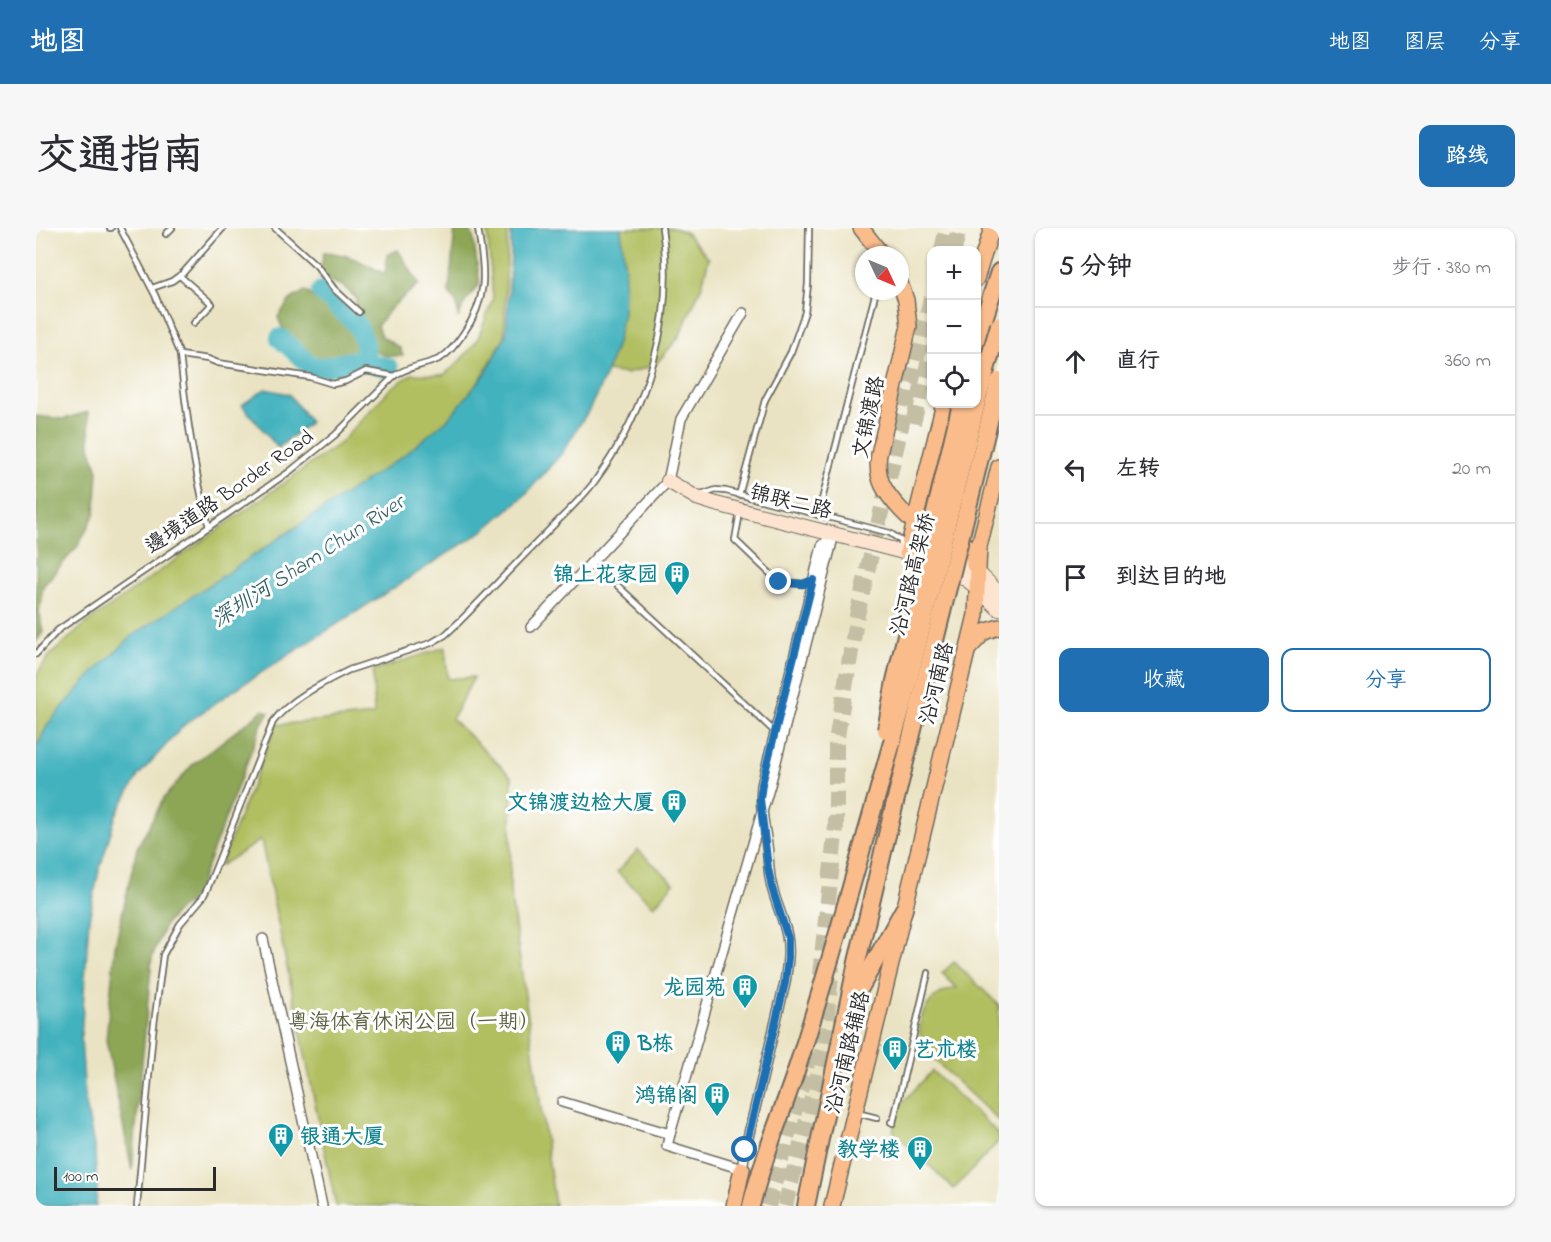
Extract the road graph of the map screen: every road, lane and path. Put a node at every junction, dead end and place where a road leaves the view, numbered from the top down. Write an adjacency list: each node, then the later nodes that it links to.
1 (120, 228): 17 (lane)
2 (171, 228): 10 (lane)
3 (223, 228): 11 (lane)
4 (275, 228): 20 (lane)
5 (478, 228): 26 (lane, 邊境道路 Border Road)
6 (662, 228): 63 (lane)
7 (809, 228): 32 (lane)
8 (861, 228): 13 (main road)
9 (992, 228): 14 (main road)
10 (166, 234)
11 (214, 239): 12 (lane); 16 (lane)
12 (220, 245)
13 (875, 246)
14 (981, 263)
15 (999, 272): 24 (highway)
16 (180, 276): 17 (lane); 22 (lane)
17 (152, 288): 25 (lane)
18 (874, 300): 35 (lane)
19 (906, 300): 36 (main road, 文锦渡路)
20 (359, 312)
21 (743, 313): 31 (street)
22 (194, 323)
23 (999, 325): 51 (highway, 沿河路高架桥, bridge)
24 (981, 328)
25 (180, 355): 26 (lane); 37 (lane)
26 (394, 376): 37 (lane, 邊境道路 Border Road)
27 (999, 381): 56 (highway, 沿河路高架桥, bridge)
28 (943, 408): 36 (main road)
29 (960, 408): 51 (highway, bridge)
30 (999, 467): 41 (main road, 沿河南路)
31 (668, 481): 33 (street, 锦联二路); 46 (street)
32 (740, 495): 33 (lane); 35 (lane)
33 (698, 498): 34 (street, 锦联二路)
34 (740, 510): 38 (street, 锦联二路); 42 (lane)
35 (818, 515): 39 (lane)
36 (915, 523): 39 (main road); 41 (main road, 文锦渡路)
37 (209, 527): 49 (lane, 邊境道路 Border Road)
38 (834, 534): 39 (street, 锦联二路); 40 (street); 42 (street)
39 (908, 553): 41 (street, 锦联二路)
40 (823, 577): 42 (lane); 50 (street)
41 (975, 578): 44 (street); 45 (street); 48 (main road, 沿河南路)
42 (813, 580): 50 (street)
43 (618, 586): 50 (lane)
44 (999, 593)
45 (999, 609)
46 (531, 627)
47 (999, 627): 48 (main road)
48 (969, 648): 53 (main road, 沿河南路)
49 (36, 654)
50 (778, 735): 52 (street)
51 (876, 793): 66 (highway, 沿河路高架桥, bridge)
52 (762, 812): 61 (street); 62 (street)
53 (904, 909): 56 (highway); 58 (main road, 沿河南路辅路)
54 (263, 939): 64 (street)
55 (928, 974): 60 (lane)
56 (846, 1014): 67 (highway)
57 (562, 1102): 61 (street)
58 (855, 1112): 59 (lane); 68 (main road, 沿河南路辅路)
59 (877, 1118)
60 (891, 1122)
61 (670, 1134): 62 (street)
62 (742, 1169): 65 (main road)
63 (137, 1206)
64 (322, 1206)
65 (734, 1206)
66 (751, 1206)
67 (806, 1206)
68 (832, 1206)

